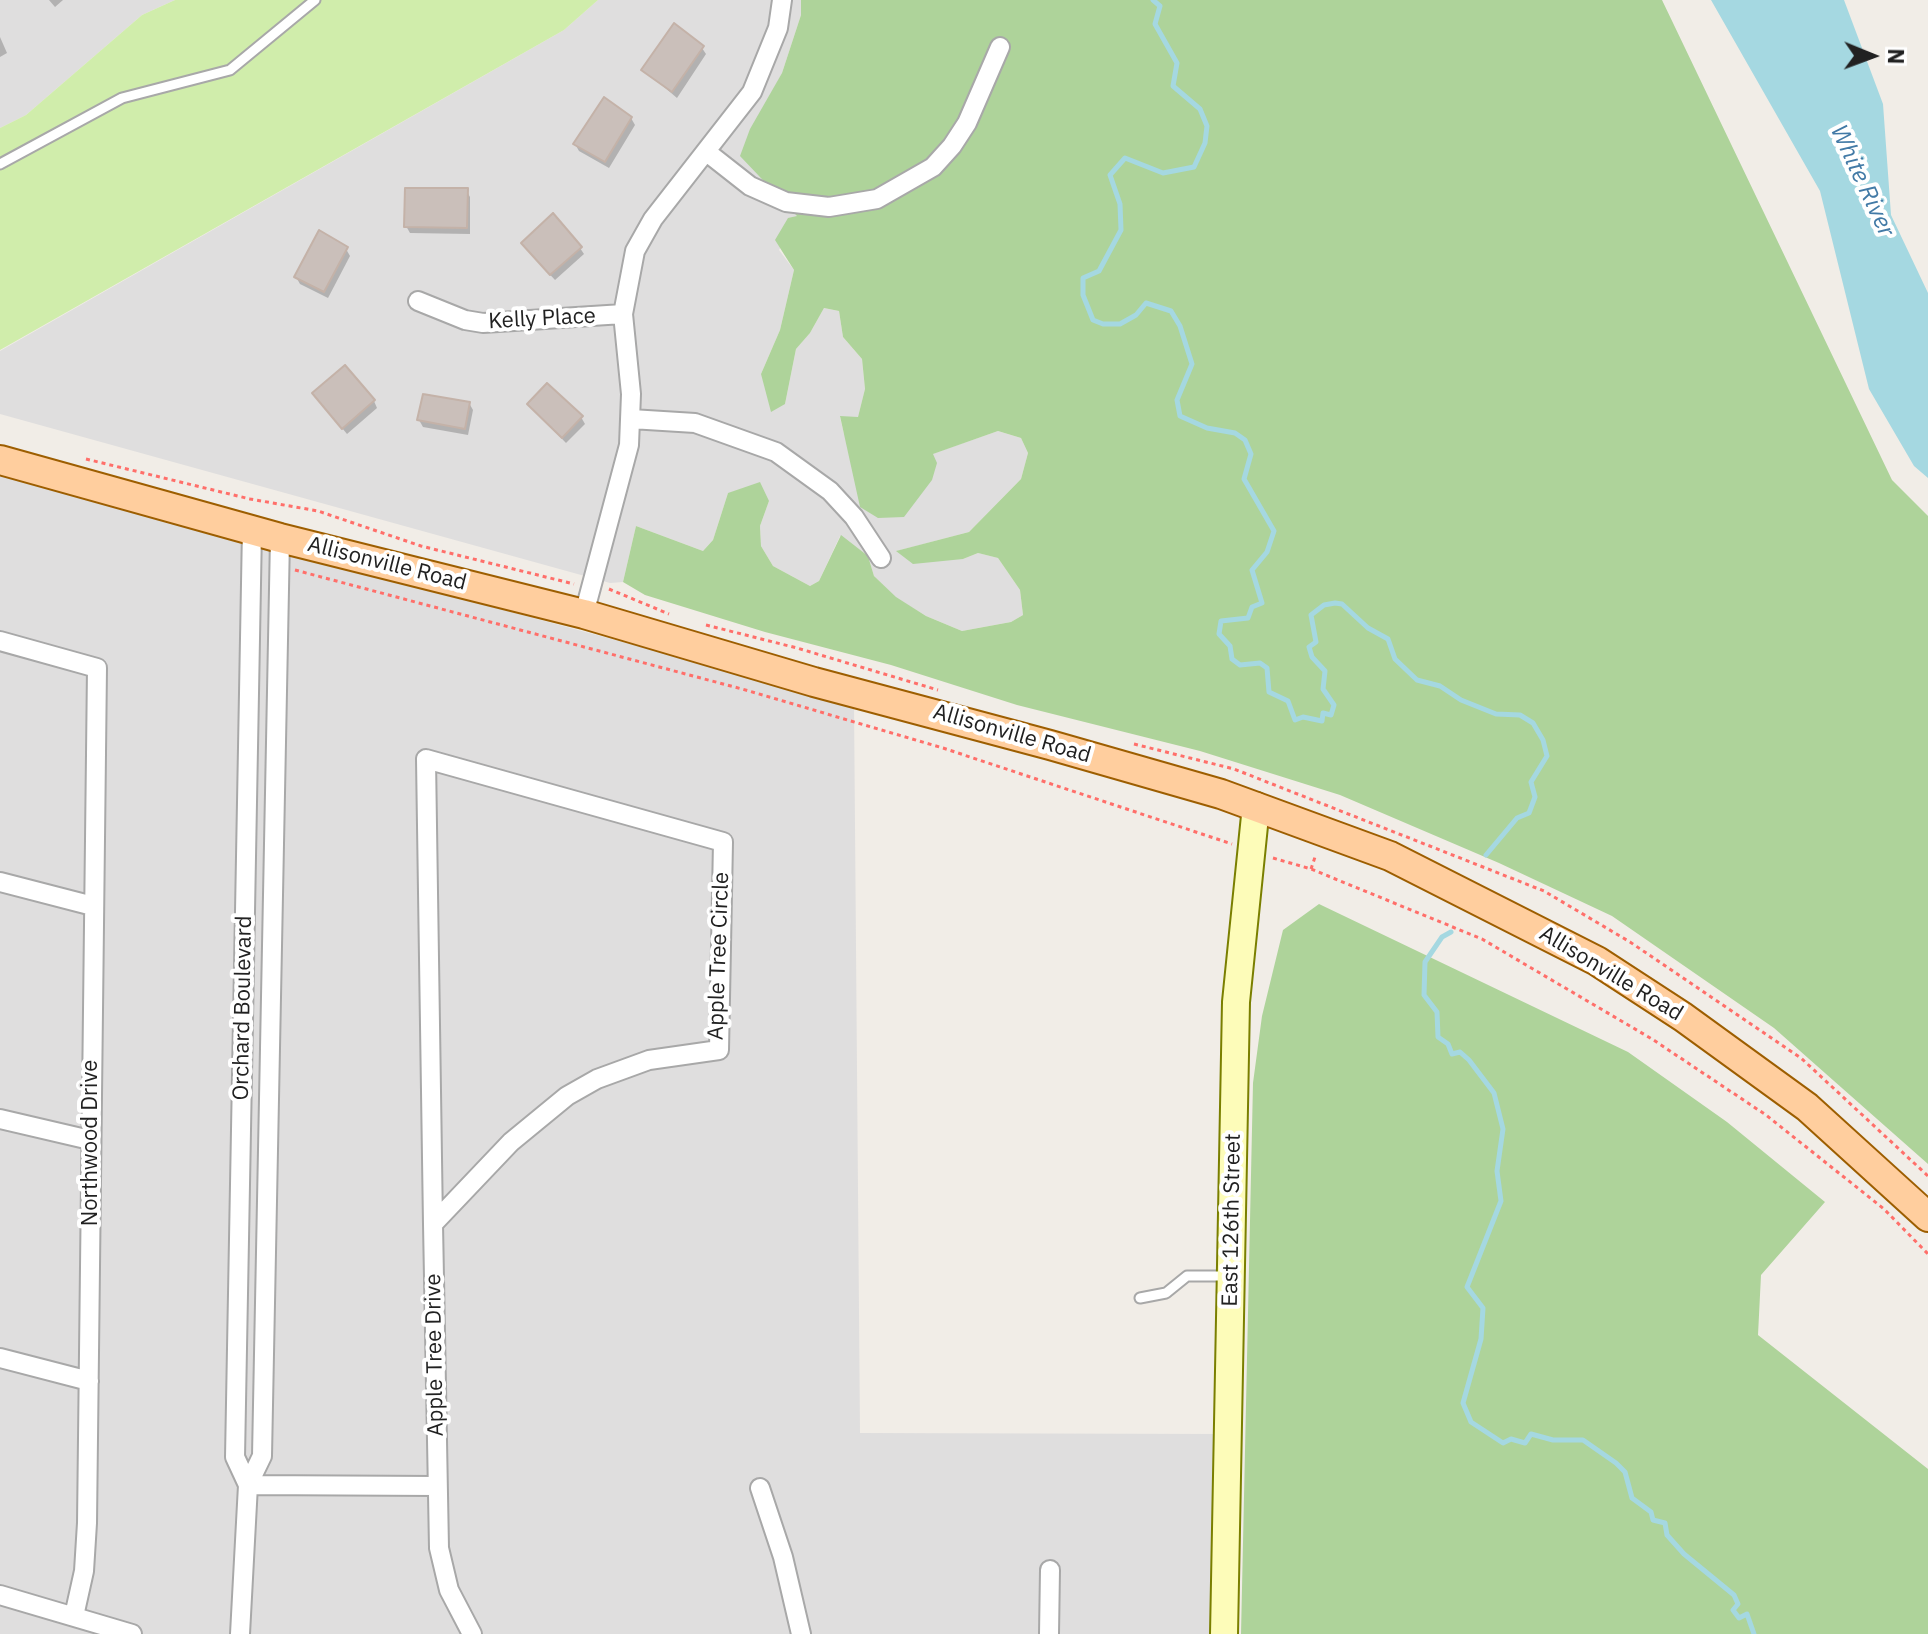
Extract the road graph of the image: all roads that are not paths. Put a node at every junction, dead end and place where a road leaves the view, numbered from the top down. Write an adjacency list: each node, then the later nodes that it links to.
1 (315, 0): 5 (lane)
2 (782, 0): 4 (street)
3 (1000, 47): 4 (street)
4 (708, 153): 7 (street)
5 (0, 164)
6 (418, 301): 7 (street, Kelly Place)
7 (623, 314): 8 (street)
8 (631, 419): 12 (street); 13 (street)
9 (0, 460): 10 (main road, Allisonville Road)
10 (252, 529): 11 (main road, Allisonville Road); 26 (street, Orchard Boulevard)
11 (279, 550): 13 (main road, Allisonville Road); 26 (street, Orchard Boulevard)
12 (881, 558)
13 (584, 614): 15 (main road, Allisonville Road)
14 (0, 641): 17 (street, Northwood Drive)
15 (1256, 806): 20 (main road, Allisonville Road); 22 (main road, East 126th Street)
16 (0, 882): 17 (street)
17 (93, 906): 19 (street, Northwood Drive)
18 (0, 1119): 19 (street)
19 (90, 1140): 25 (street, Northwood Drive)
20 (1928, 1217)
21 (433, 1224): 21 (street, Apple Tree Circle); 27 (street, Apple Tree Drive)
22 (1231, 1276): 23 (lane); 37 (main road, East 126th Street)
23 (1140, 1298)
24 (0, 1358): 25 (street)
25 (89, 1381): 31 (street, Northwood Drive)
26 (248, 1485): 27 (street); 33 (street, Orchard Boulevard)
27 (437, 1486): 34 (street, Apple Tree Drive)
28 (760, 1488): 35 (street)
29 (1050, 1570): 36 (street)
30 (0, 1595): 31 (street)
31 (74, 1616): 32 (street)
32 (132, 1634)
33 (240, 1634)
34 (472, 1634)
35 (801, 1634)
36 (1049, 1634)
37 (1224, 1634)

